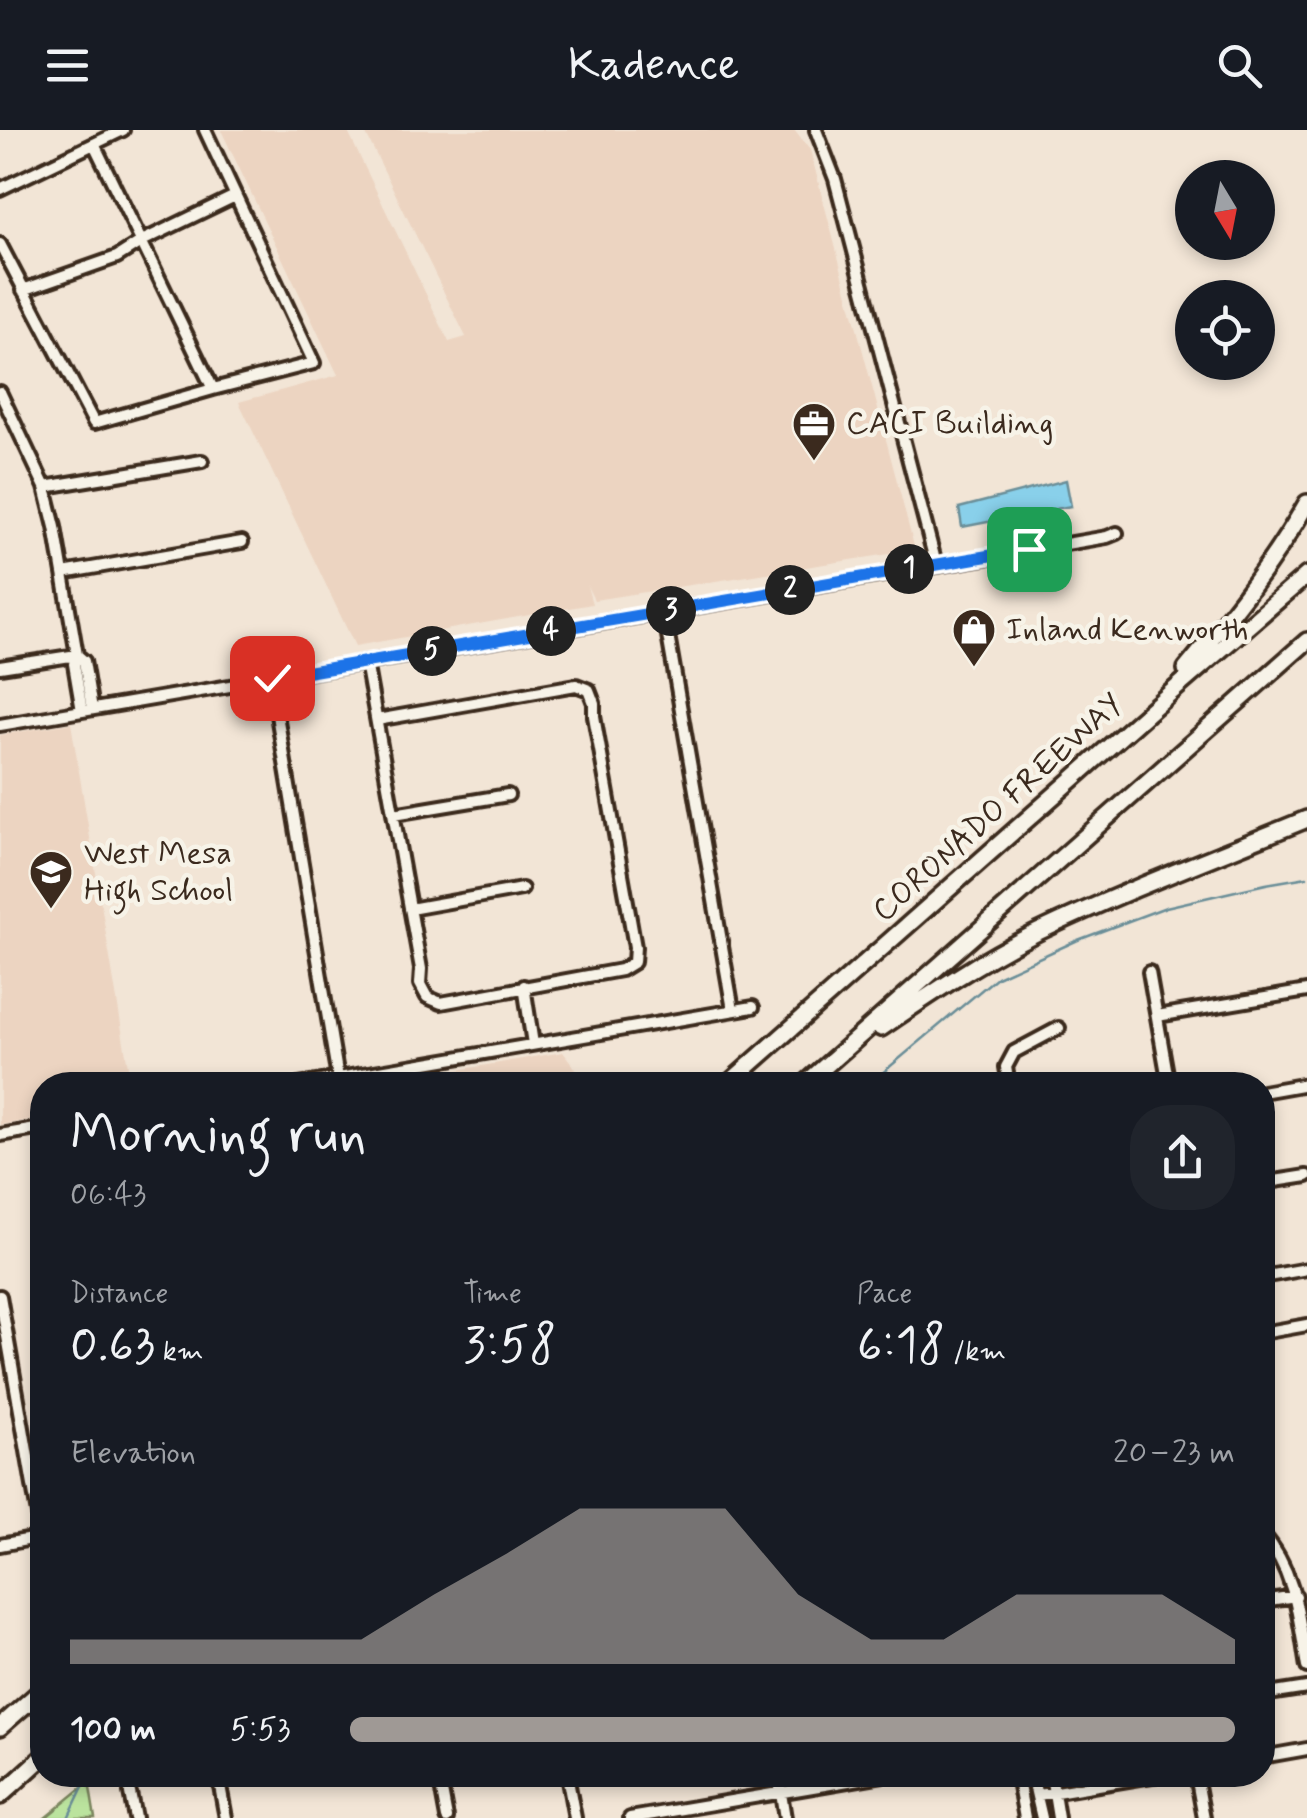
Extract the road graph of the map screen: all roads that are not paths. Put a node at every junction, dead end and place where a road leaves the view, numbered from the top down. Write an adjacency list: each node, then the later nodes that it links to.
1 (123, 130): 4 (street)
2 (205, 130): 6 (street)
3 (816, 130): 17 (street)
4 (94, 144): 5 (street); 7 (street)
5 (0, 190)
6 (235, 196): 7 (street); 10 (street)
7 (142, 241): 9 (street); 10 (street)
8 (0, 244): 9 (street)
9 (23, 290): 10 (street)
10 (214, 390)
11 (0, 392): 13 (street)
12 (202, 461): 13 (street)
13 (46, 487): 18 (street)
14 (1307, 503): 26 (highway)
15 (1117, 533): 17 (street)
16 (242, 542): 18 (street)
17 (936, 564): 20 (street)
18 (63, 573): 22 (street)
19 (1307, 575): 26 (highway, CORONADO FREEWAY)
20 (664, 612): 23 (street); 39 (street)
21 (1307, 641): 43 (highway)
22 (78, 655): 24 (street); 27 (street)
23 (366, 662): 25 (street); 28 (street)
24 (0, 667)
25 (272, 678): 27 (street); 44 (street)
26 (1153, 708): 46 (highway, CORONADO FREEWAY)
27 (87, 710): 29 (street)
28 (377, 720): 31 (street); 36 (street)
29 (0, 725)
30 (508, 795): 31 (street)
31 (394, 814): 34 (street)
32 (1307, 820): 43 (highway)
33 (522, 889): 34 (street)
34 (410, 909): 36 (street)
35 (1149, 972): 40 (street)
36 (524, 986): 42 (street)
37 (1307, 991): 40 (street)
38 (753, 1007): 39 (street)
39 (733, 1010): 42 (street)
40 (1157, 1016): 49 (street)
41 (1059, 1028): 48 (street)
42 (533, 1044): 45 (street)
43 (829, 1063): 47 (highway)
44 (337, 1072)
45 (390, 1072)
46 (743, 1072)
47 (819, 1072)
48 (1007, 1072)
49 (1166, 1072)
50 (1307, 1084): 51 (street)
51 (1275, 1090)
52 (30, 1130): 53 (street)
53 (0, 1136)
54 (1307, 1176): 55 (street)
55 (1275, 1181)
56 (1307, 1269): 57 (street)
57 (1275, 1275)
58 (0, 1296): 61 (street)
59 (1307, 1325): 60 (street)
60 (1275, 1331)
61 (30, 1468)
62 (30, 1539): 63 (street)
63 (0, 1544)
64 (1275, 1550): 65 (street)
65 (1296, 1596): 66 (street); 67 (street)
66 (1275, 1600)
67 (1307, 1667)
68 (1307, 1688): 69 (street)
69 (1275, 1693)
70 (30, 1701): 71 (highway)
71 (0, 1728)
72 (1307, 1749): 73 (street)
73 (1275, 1755)
74 (30, 1769): 89 (highway)
75 (220, 1787): 91 (street)
76 (441, 1787): 92 (street)
77 (569, 1787): 93 (street)
78 (780, 1787): 85 (street)
79 (811, 1787): 85 (street)
80 (1020, 1787): 96 (street)
81 (1036, 1787): 88 (street)
82 (1053, 1787): 86 (street)
83 (1085, 1787): 86 (street)
84 (1198, 1787): 99 (street)
85 (781, 1792): 94 (street); 95 (street)
86 (1054, 1792): 88 (street); 98 (street)
87 (130, 1793): 90 (street)
88 (1038, 1795): 97 (street)
89 (0, 1796)
90 (135, 1818)
91 (226, 1818)
92 (447, 1818)
93 (574, 1818)
94 (630, 1818)
95 (785, 1818)
96 (1025, 1818)
97 (1042, 1818)
98 (1058, 1818)
99 (1204, 1818)

